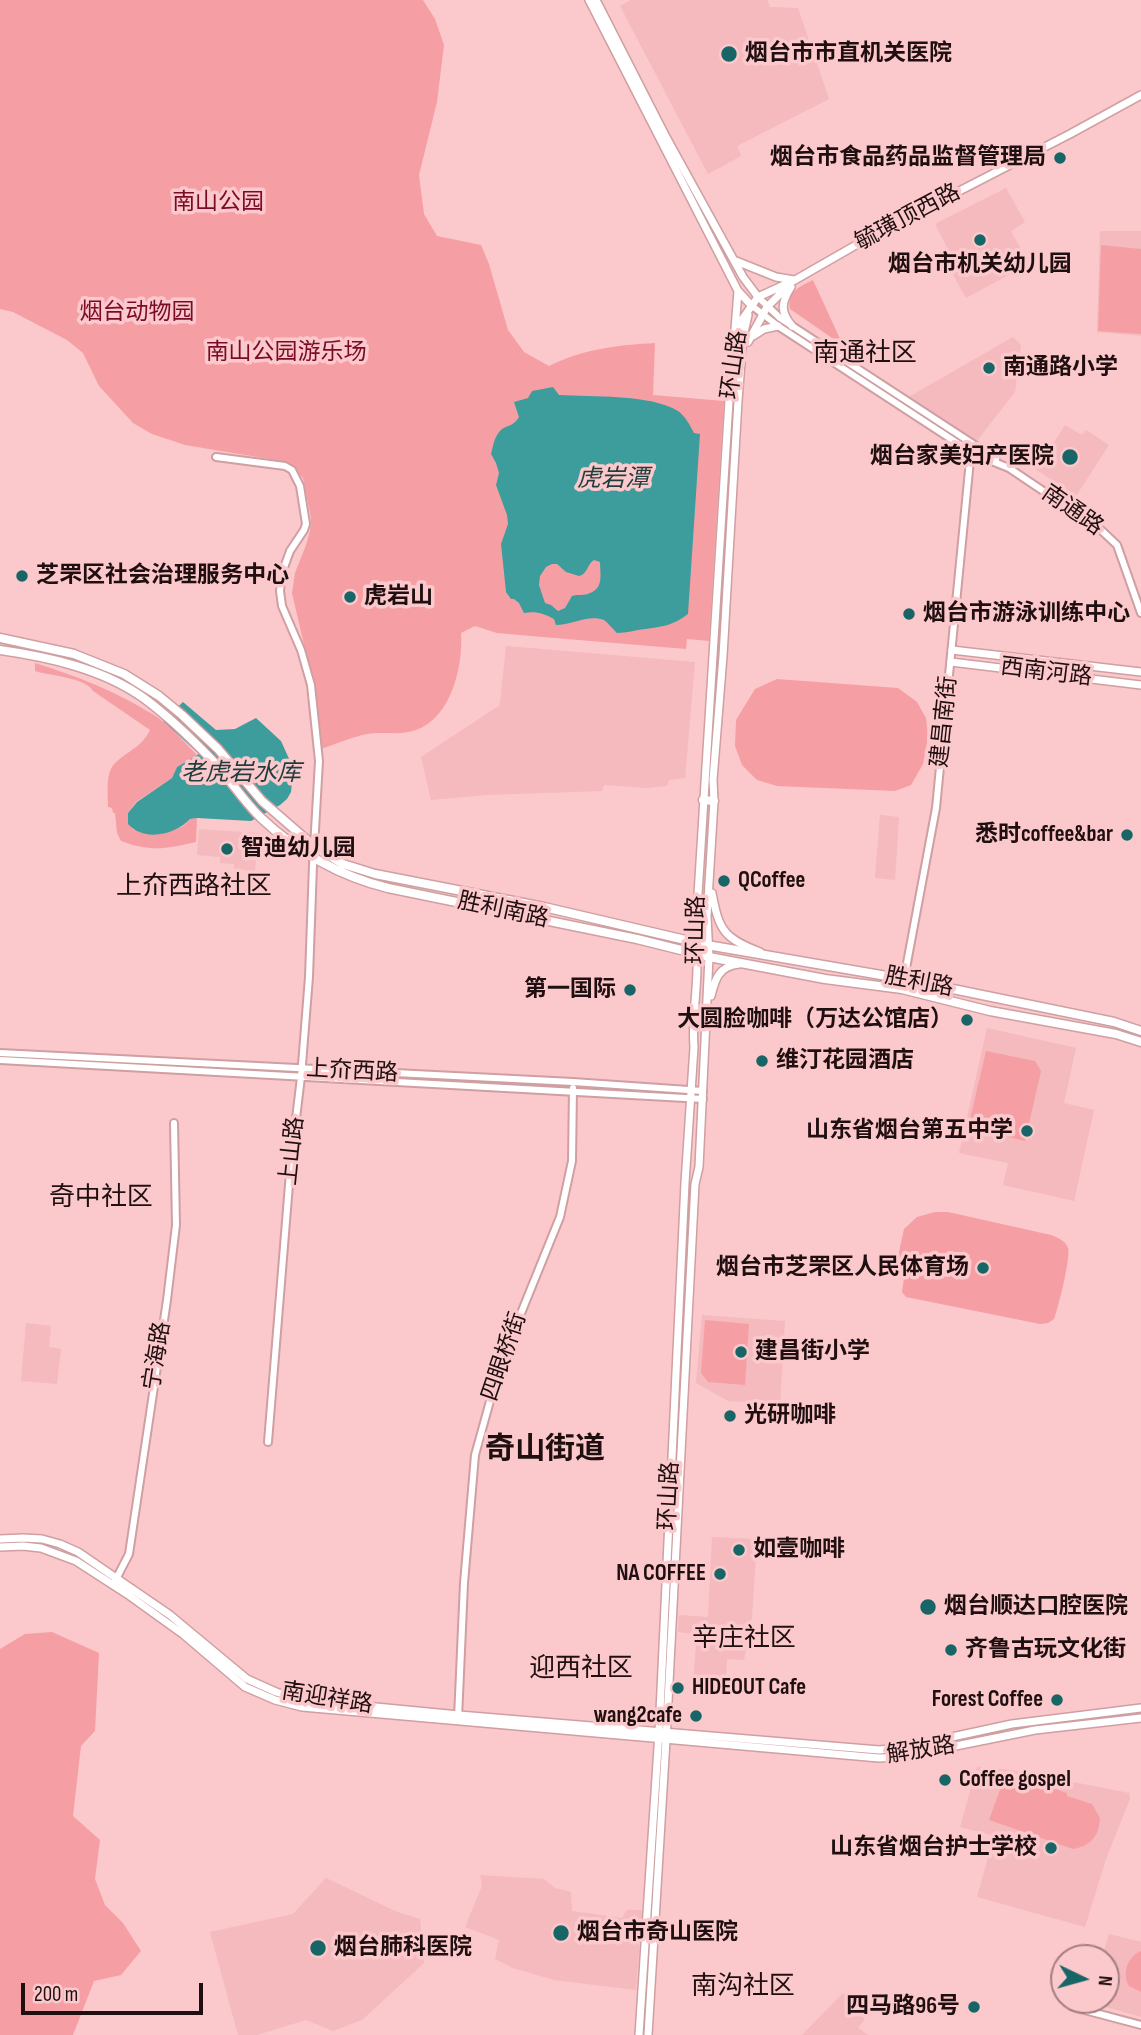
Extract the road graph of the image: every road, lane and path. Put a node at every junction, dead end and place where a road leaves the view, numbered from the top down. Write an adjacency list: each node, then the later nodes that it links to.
1 (589, 0): 6 (main road)
2 (596, 0): 4 (main road)
3 (1141, 95): 5 (main road, 毓璜顶西路)
4 (732, 259): 5 (main road); 7 (main road)
5 (795, 280): 7 (main road, 毓璜顶西路); 9 (main road, 环山路); 11 (main road)
6 (738, 291): 8 (main road); 12 (main road)
7 (758, 297): 8 (main road, 毓璜顶西路); 9 (street)
8 (751, 304): 9 (street, 南通路); 12 (main road, 环山路); 14 (main road, 环山路)
9 (765, 311): 10 (street, 南通路); 11 (street); 13 (main road, 环山路)
10 (778, 326): 13 (main road); 15 (street, 南通路)
11 (792, 326): 17 (street)
12 (735, 334): 25 (main road, 环山路)
13 (748, 342): 14 (main road, 环山路)
14 (743, 351): 26 (main road, 环山路)
15 (974, 454): 17 (street, 南通路); 21 (street, 建昌南街)
16 (216, 457): 27 (street, 上山路)
17 (1009, 468): 18 (street, 南通路)
18 (1141, 613)
19 (0, 638): 27 (main road, 胜利南路)
20 (0, 650): 28 (main road)
21 (952, 650): 22 (street, 建昌南街); 23 (main road, 西南河路)
22 (951, 662): 24 (main road, 西南河路); 36 (street, 建昌南街)
23 (1141, 672)
24 (1141, 685)
25 (703, 800): 26 (main road); 30 (main road, 环山路)
26 (714, 801): 29 (main road, 环山路)
27 (311, 844): 28 (street, 上山路); 30 (main road, 胜利南路)
28 (313, 859): 32 (main road, 胜利南路); 43 (street, 上山路)
29 (710, 869): 31 (main road, 环山路); 33 (main road)
30 (695, 942): 31 (main road, 胜利路); 32 (main road, 环山路)
31 (708, 944): 33 (main road, 胜利路); 34 (main road, 环山路)
32 (697, 955): 34 (main road, 胜利路); 46 (main road, 环山路)
33 (770, 956): 36 (main road, 胜利路)
34 (709, 957): 35 (main road, 胜利路); 38 (main road, 环山路)
35 (747, 964): 37 (main road, 胜利路); 38 (main road)
36 (904, 979): 37 (main road, 建昌南街); 39 (main road, 胜利路)
37 (902, 989): 40 (main road, 胜利路)
38 (705, 1021): 47 (main road, 环山路)
39 (1141, 1031)
40 (1141, 1042)
41 (0, 1053): 43 (street, 上夼西路)
42 (0, 1060): 43 (street, 上夼西路)
43 (301, 1073): 44 (street, 上夼西路); 45 (street, 上夼西路); 49 (street, 上山路)
44 (573, 1083): 45 (street, 四眼桥街); 46 (street, 上夼西路)
45 (573, 1091): 46 (street, 上夼西路); 54 (street, 四眼桥街)
46 (691, 1094): 47 (street, 上夼西路); 56 (main road, 环山路)
47 (703, 1095): 56 (main road, 环山路)
48 (174, 1123): 52 (street, 宁海路)
49 (268, 1442)
50 (0, 1539): 52 (main road, 南迎祥路)
51 (0, 1547): 52 (main road, 南迎祥路)
52 (115, 1581): 54 (main road, 南迎祥路)
53 (1141, 1709): 56 (main road, 解放路)
54 (458, 1718): 56 (main road, 南迎祥路)
55 (1141, 1718): 56 (main road, 解放路)
56 (662, 1736): 59 (main road, 环山路); 60 (main road, 环山路)
57 (1099, 2014): 58 (street)
58 (1141, 2025)
59 (639, 2035)
60 (648, 2035)

